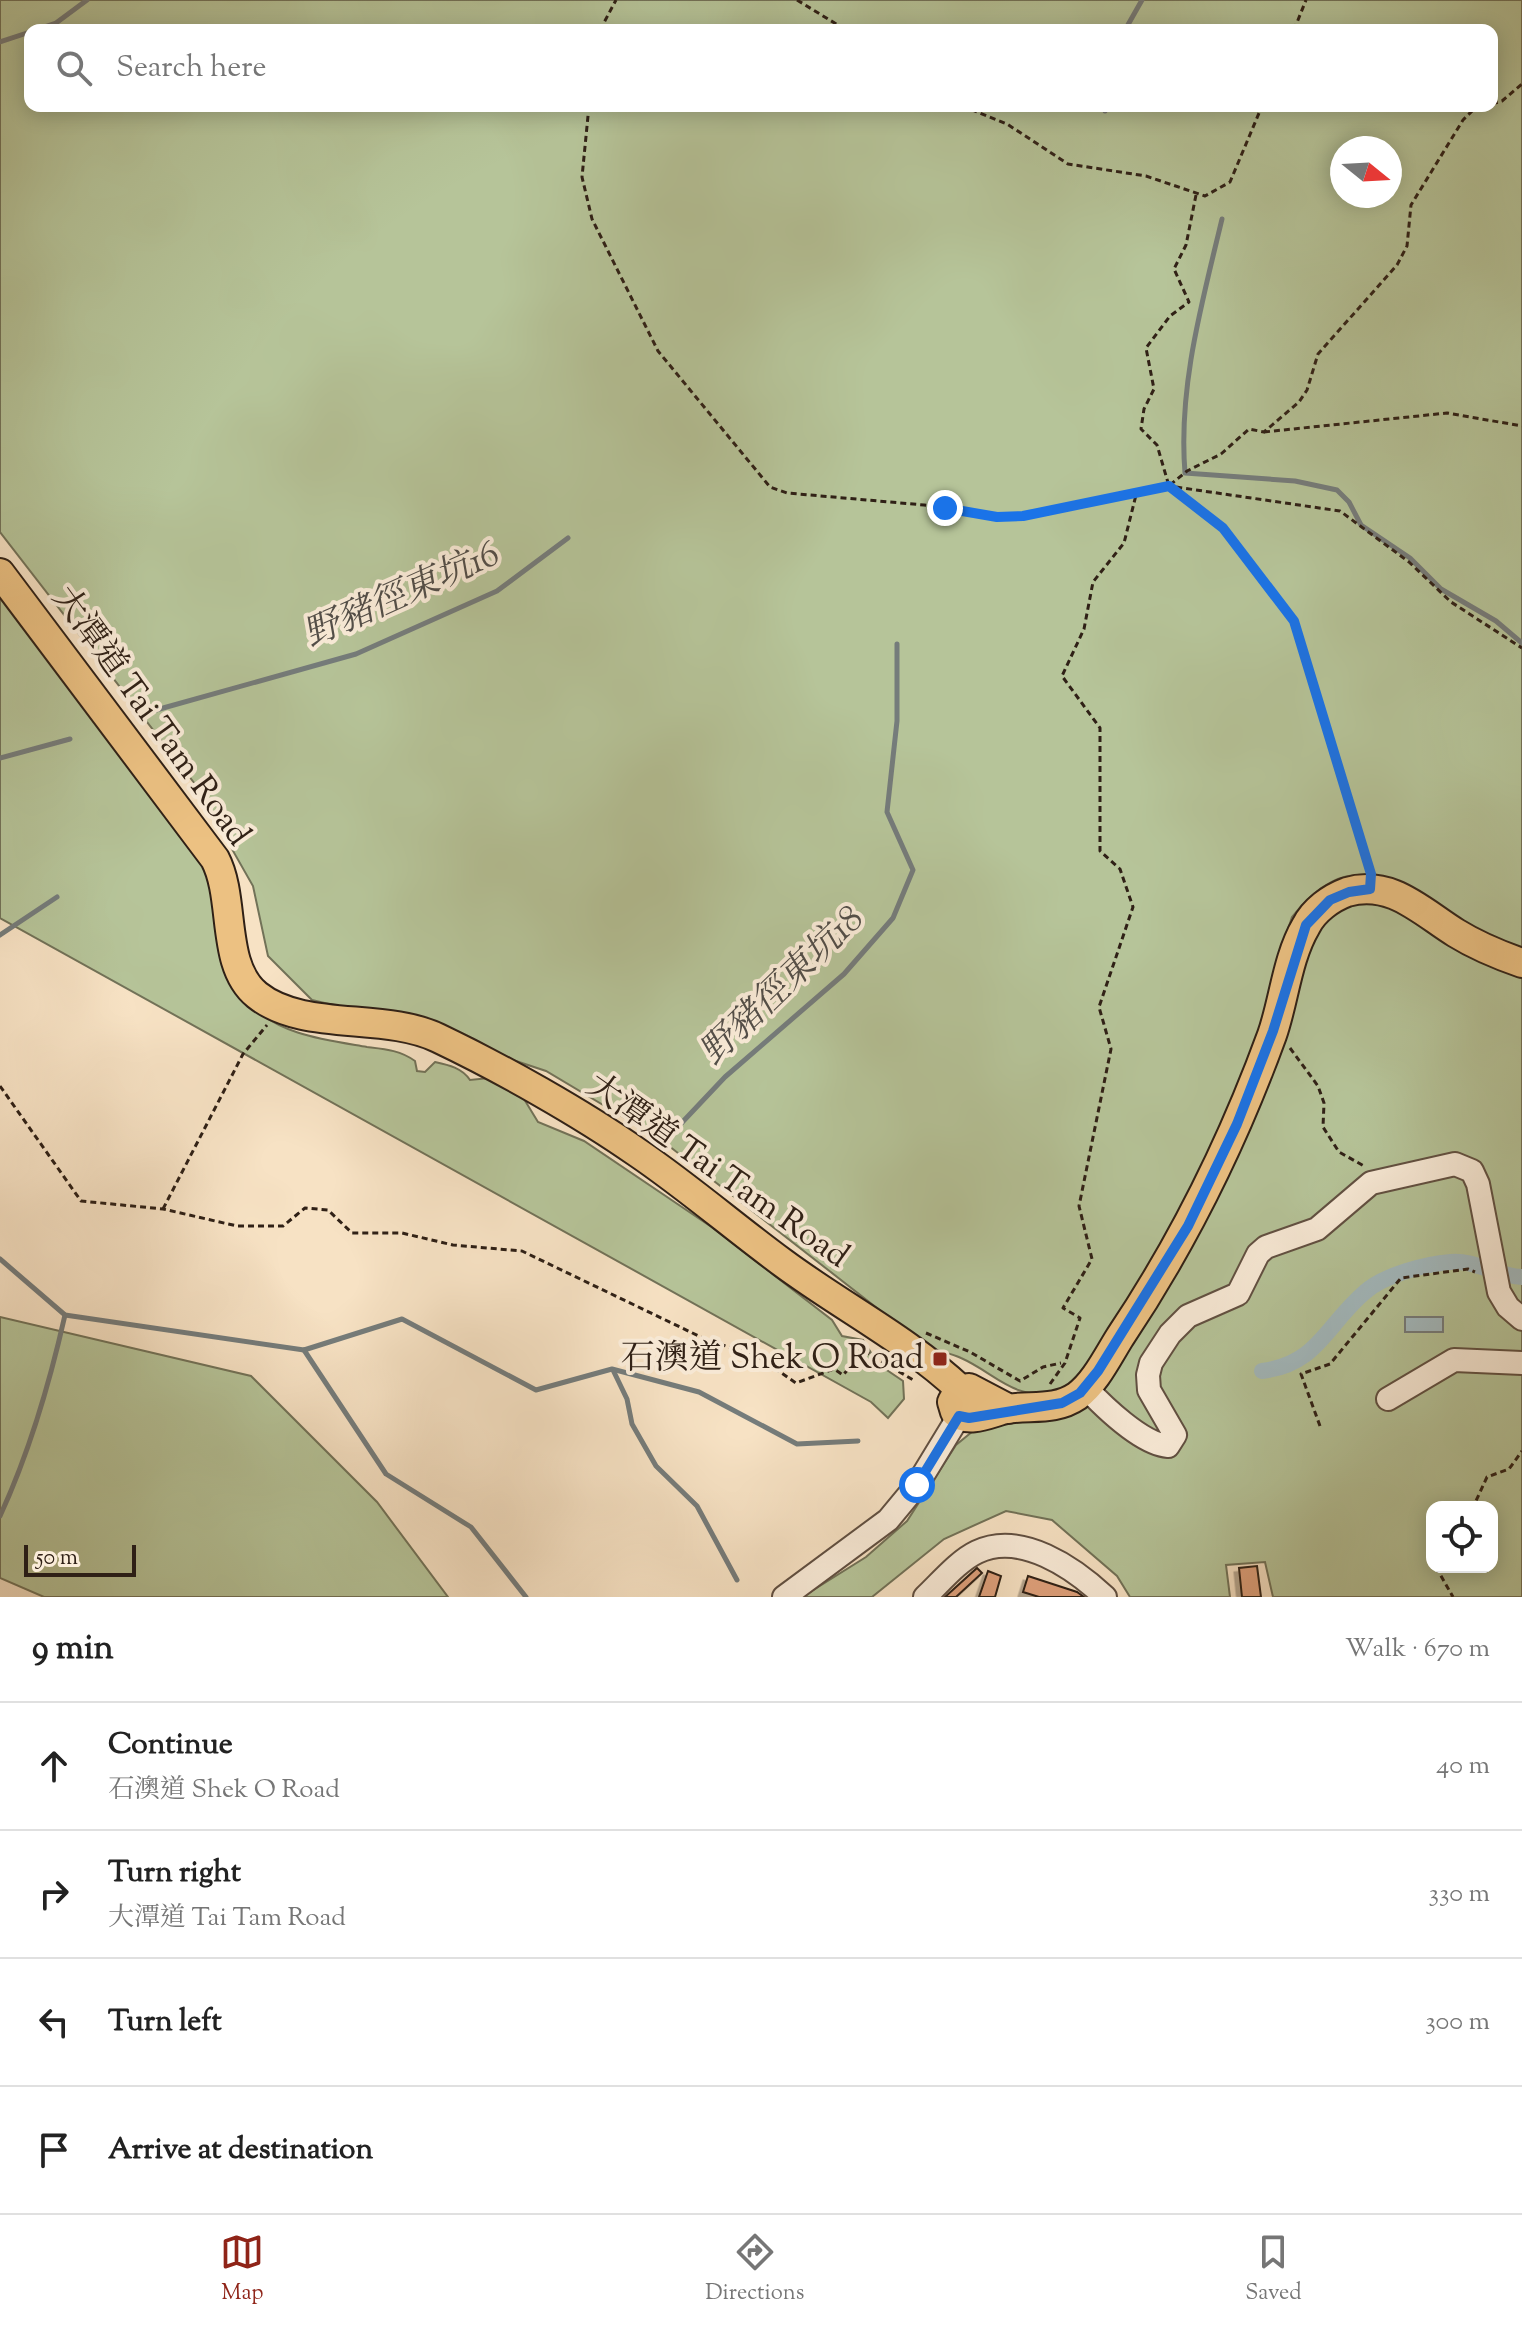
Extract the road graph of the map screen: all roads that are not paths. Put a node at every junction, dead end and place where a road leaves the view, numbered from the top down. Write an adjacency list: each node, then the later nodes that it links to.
1 (0, 573): 9 (main road, 大潭道 Tai Tam Road)
2 (1522, 963): 7 (main road, 大潭道 Tai Tam Road)
3 (1418, 1171): 4 (street); 5 (street); 7 (street)
4 (1447, 1173)
5 (1522, 1319)
6 (1522, 1363): 8 (street)
7 (1085, 1387): 9 (main road, 大潭道 Tai Tam Road)
8 (1388, 1399)
9 (968, 1404): 10 (street)
10 (784, 1597)
11 (925, 1597): 12 (street)
12 (1105, 1597)

